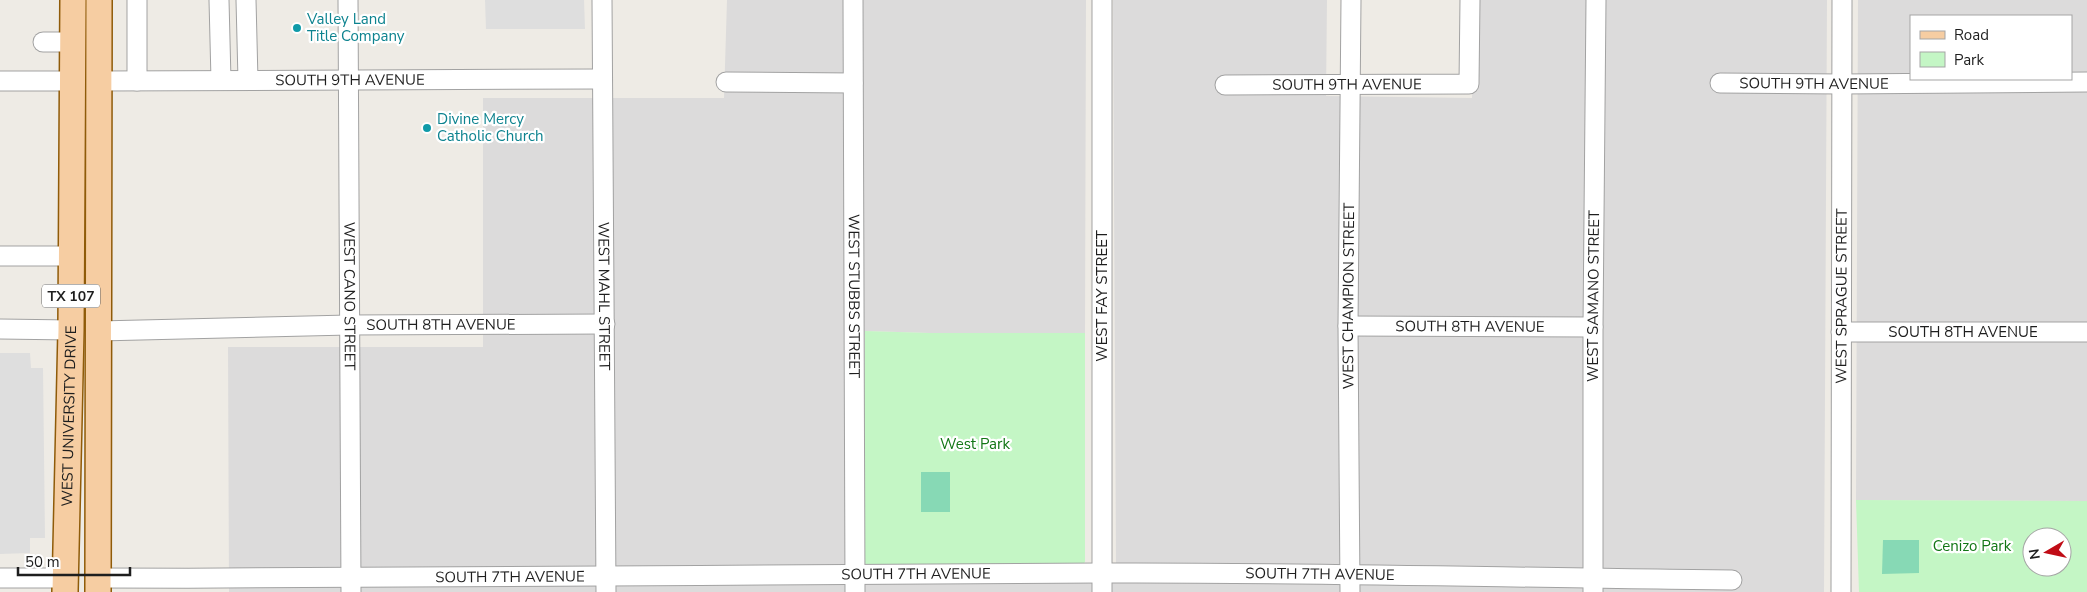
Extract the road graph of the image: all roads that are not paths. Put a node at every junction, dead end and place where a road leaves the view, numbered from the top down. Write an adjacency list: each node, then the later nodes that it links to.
1 (73, 0): 15 (main road, WEST UNIVERSITY DRIVE / TX 107)
2 (99, 0): 21 (main road, WEST UNIVERSITY DRIVE / TX 107)
3 (138, 0): 22 (street)
4 (220, 0): 18 (street)
5 (246, 0): 19 (street)
6 (348, 0): 17 (street, WEST CANO STREET)
7 (602, 0): 16 (street, WEST MAHL STREET)
8 (853, 0): 25 (street, WEST STUBBS STREET)
9 (1102, 0): 44 (street, WEST FAY STREET)
10 (1351, 0): 28 (street, WEST CHAMPION STREET)
11 (1470, 0): 28 (street, SOUTH 9TH AVENUE)
12 (1596, 0): 36 (street, WEST SAMANO STREET)
13 (1842, 0): 29 (street, WEST SPRAGUE STREET)
14 (43, 42): 15 (street)
15 (73, 42): 20 (main road, WEST UNIVERSITY DRIVE / TX 107)
16 (602, 78): 17 (street, SOUTH 9TH AVENUE); 33 (street, WEST MAHL STREET)
17 (348, 79): 19 (street, SOUTH 9TH AVENUE); 34 (street, WEST CANO STREET)
18 (221, 80): 19 (street, SOUTH 9TH AVENUE); 22 (street, SOUTH 9TH AVENUE)
19 (248, 80)
20 (73, 81): 23 (street); 32 (main road, WEST UNIVERSITY DRIVE / TX 107)
21 (99, 81): 22 (street, SOUTH 9TH AVENUE); 39 (main road, WEST UNIVERSITY DRIVE / TX 107)
22 (138, 81)
23 (0, 82)
24 (726, 82): 25 (street)
25 (852, 82): 47 (street, WEST STUBBS STREET)
26 (2087, 82): 29 (street, SOUTH 9TH AVENUE)
27 (1720, 83): 29 (street, SOUTH 9TH AVENUE)
28 (1350, 84): 30 (street, SOUTH 9TH AVENUE); 35 (street, WEST CHAMPION STREET)
29 (1842, 84): 40 (street, WEST SPRAGUE STREET)
30 (1225, 85)
31 (0, 256): 32 (street)
32 (72, 256): 38 (main road, WEST UNIVERSITY DRIVE / TX 107)
33 (604, 324): 34 (street, SOUTH 8TH AVENUE); 49 (street, WEST MAHL STREET)
34 (348, 325): 39 (street, SOUTH 8TH AVENUE); 52 (street, WEST CANO STREET)
35 (1348, 326): 36 (street, SOUTH 8TH AVENUE); 48 (street, WEST CHAMPION STREET)
36 (1593, 327): 53 (street, WEST SAMANO STREET)
37 (0, 330): 38 (street)
38 (71, 330): 42 (main road); 43 (main road, WEST UNIVERSITY DRIVE / TX 107)
39 (99, 331): 42 (main road, WEST UNIVERSITY DRIVE / TX 107)
40 (1841, 332): 41 (street, SOUTH 8TH AVENUE); 55 (street, WEST SPRAGUE STREET)
41 (2087, 332)
42 (98, 455): 51 (main road, WEST UNIVERSITY DRIVE / TX 107)
43 (67, 461): 50 (main road, WEST UNIVERSITY DRIVE / TX 107); 51 (main road)
44 (1102, 573): 47 (street, SOUTH 7TH AVENUE); 48 (street, SOUTH 7TH AVENUE); 54 (street, WEST FAY STREET)
45 (0, 578): 50 (street)
46 (1732, 580): 53 (street, SOUTH 7TH AVENUE)
47 (855, 583): 49 (street, SOUTH 7TH AVENUE)
48 (1350, 583): 53 (street, SOUTH 7TH AVENUE)
49 (606, 584): 52 (street, SOUTH 7TH AVENUE)
50 (65, 585)
51 (98, 585): 52 (street, SOUTH 7TH AVENUE)
52 (351, 585)
53 (1593, 585)
54 (1102, 592)
55 (1841, 592)

